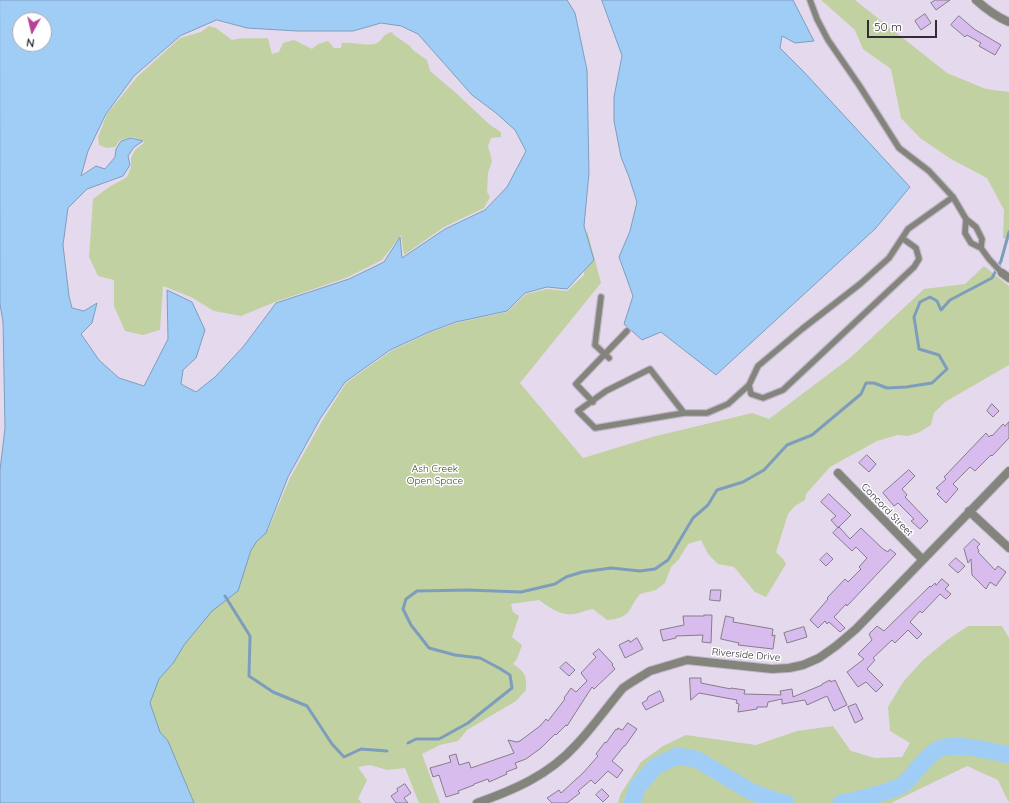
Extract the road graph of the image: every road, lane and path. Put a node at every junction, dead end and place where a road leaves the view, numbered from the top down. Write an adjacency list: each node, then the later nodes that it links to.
1 (810, 0): 4 (lane)
2 (976, 0): 3 (street)
3 (1009, 22)
4 (953, 197): 5 (lane); 6 (lane)
5 (966, 219): 7 (lane); 7 (lane)
6 (902, 238): 13 (lane); 13 (lane)
7 (981, 248): 8 (lane)
8 (1001, 271): 9 (street)
9 (1009, 278)
10 (601, 297): 12 (lane)
11 (628, 331): 12 (lane)
12 (607, 357): 14 (lane)
13 (749, 385): 15 (lane)
14 (593, 402): 15 (lane); 15 (lane)
15 (684, 413)
16 (1009, 471): 18 (street, Riverside Drive)
17 (838, 474): 20 (street, Concord Street)
18 (969, 511): 19 (street); 20 (street, Riverside Drive)
19 (1009, 548)
20 (923, 560): 21 (street, Riverside Drive)
21 (477, 803)

